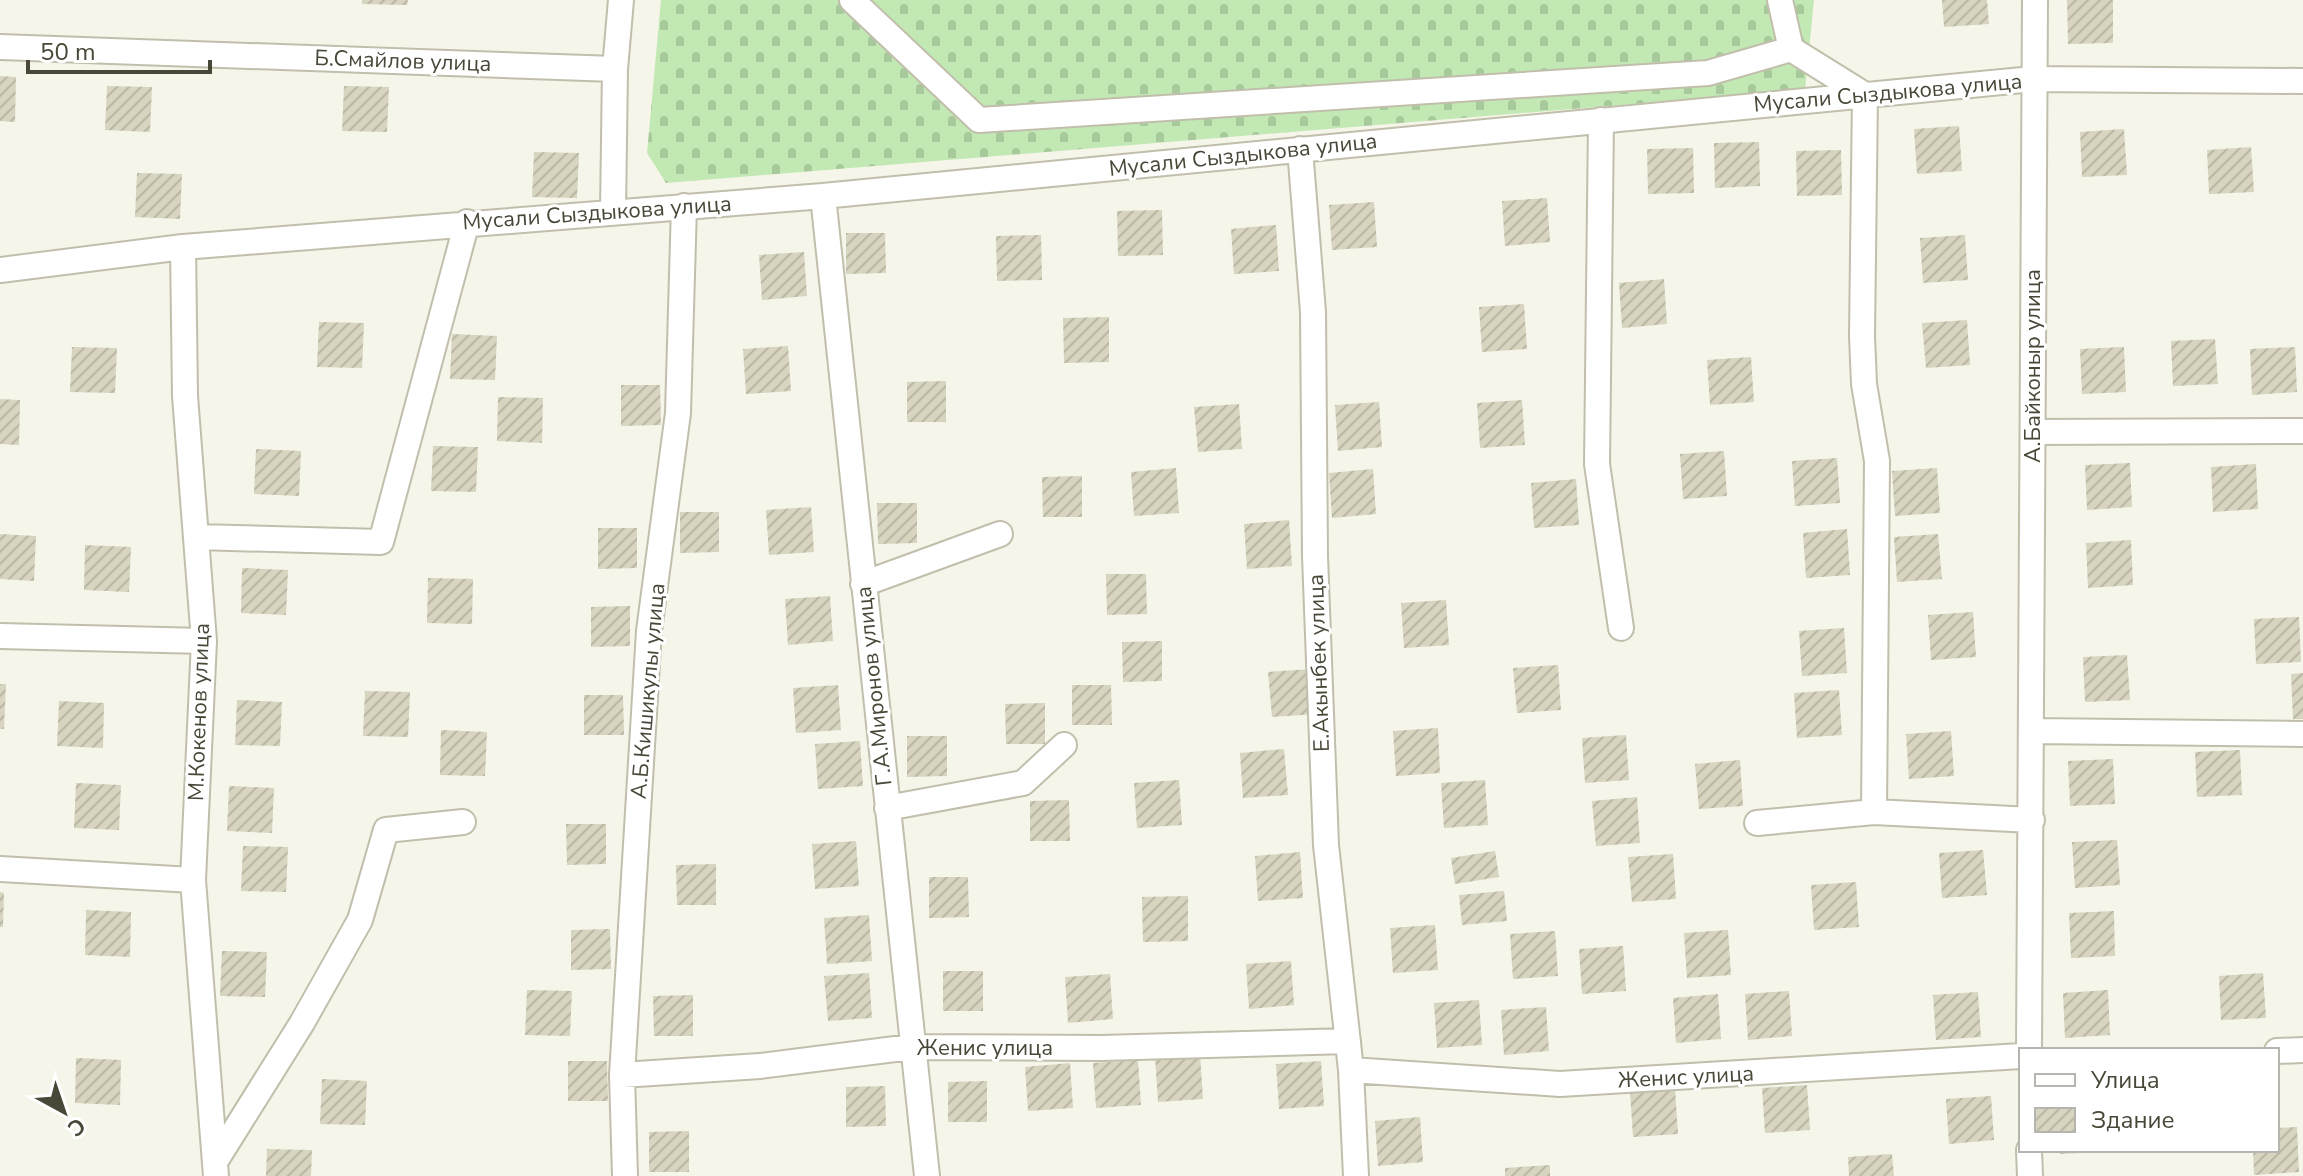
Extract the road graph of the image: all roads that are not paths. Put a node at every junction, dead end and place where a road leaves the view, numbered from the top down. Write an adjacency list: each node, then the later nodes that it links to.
1 (621, 0): 7 (street)
2 (852, 0): 6 (street)
3 (1780, 0): 6 (street)
4 (2035, 0): 8 (street, А.Байконыр улица)
5 (0, 47): 7 (street, Б.Смайлов улица)
6 (1791, 49): 10 (street)
7 (615, 69): 15 (street)
8 (2033, 79): 9 (street, Мусали Сыздыкова улица); 10 (street, Мусали Сыздыкова улица); 20 (street, А.Байконыр улица)
9 (2303, 81)
10 (1865, 95): 11 (street, Мусали Сыздыкова улица); 31 (street)
11 (1601, 120): 12 (street, Мусали Сыздыкова улица); 24 (street)
12 (1300, 149): 13 (street, Мусали Сыздыкова улица); 37 (street, Е.Акынбек улица)
13 (823, 196): 14 (street, Мусали Сыздыкова улица); 23 (street, Г.А.Миронов улица)
14 (684, 206): 15 (street, Мусали Сыздыкова улица); 44 (street, А.Б.Кишикулы улица)
15 (613, 211): 16 (street, Мусали Сыздыкова улица)
16 (467, 222): 17 (street, Мусали Сыздыкова улица); 22 (street)
17 (183, 247): 18 (street, Мусали Сыздыкова улица); 22 (street, М.Кокенов улица)
18 (0, 270)
19 (2303, 431): 20 (street)
20 (2033, 432): 27 (street, А.Байконыр улица)
21 (1000, 534): 23 (street)
22 (196, 537): 26 (street, М.Кокенов улица)
23 (863, 584): 30 (street, Г.А.Миронов улица)
24 (1621, 628)
25 (0, 636): 26 (street)
26 (204, 641): 36 (street, М.Кокенов улица)
27 (2033, 731): 28 (street); 32 (street, А.Байконыр улица)
28 (2303, 734)
29 (1064, 745): 30 (street)
30 (887, 808): 38 (street, Г.А.Миронов улица)
31 (1874, 812): 32 (street); 34 (street)
32 (2032, 820): 39 (street, А.Байконыр улица)
33 (463, 822): 46 (street)
34 (1757, 823)
35 (0, 869): 36 (street)
36 (193, 880): 46 (street, М.Кокенов улица)
37 (1348, 1041): 38 (street, Женис улица); 43 (street, Е.Акынбек улица)
38 (911, 1047): 44 (street, Женис улица); 48 (street, Г.А.Миронов улица)
39 (2029, 1048)
40 (2303, 1050): 41 (street)
41 (2279, 1051)
42 (2019, 1056): 43 (street, Женис улица)
43 (1351, 1070): 49 (street, Е.Акынбек улица)
44 (622, 1075): 47 (street, А.Б.Кишикулы улица)
45 (2029, 1152): 50 (street)
46 (216, 1169)
47 (625, 1176)
48 (927, 1176)
49 (1356, 1176)
50 (2030, 1176)

